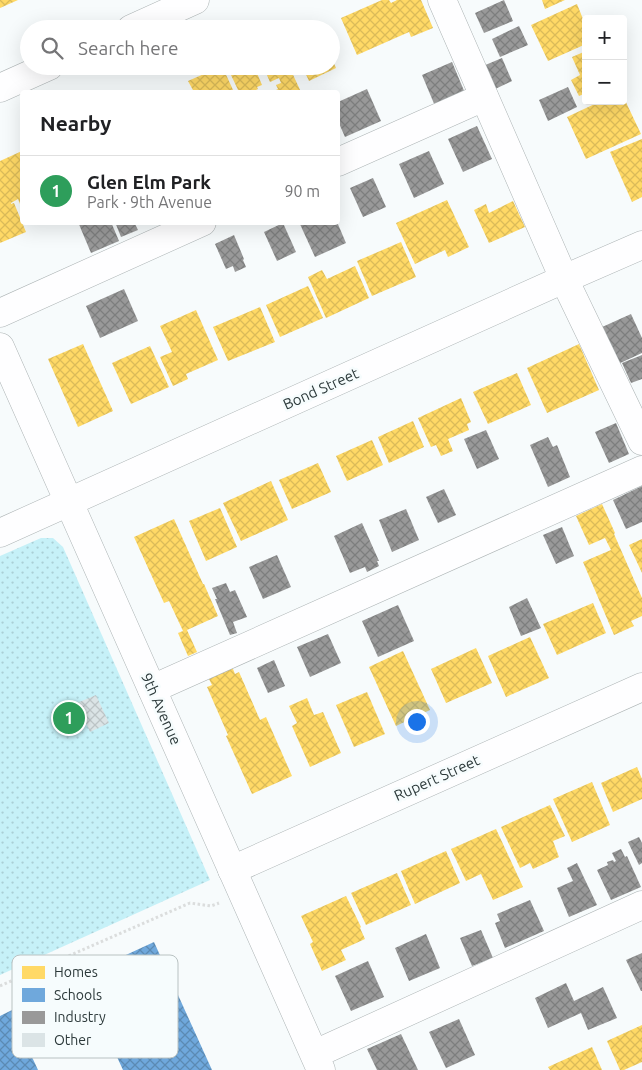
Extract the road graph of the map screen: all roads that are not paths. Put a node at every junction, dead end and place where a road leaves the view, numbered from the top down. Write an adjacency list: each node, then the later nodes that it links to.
1 (195, 0): 3 (street)
2 (442, 0): 6 (street)
3 (152, 20)
4 (29, 75): 5 (street)
5 (0, 88)
6 (484, 97): 7 (street); 10 (street)
7 (340, 161)
8 (195, 225): 11 (street)
9 (642, 245): 10 (street, Bond Street)
10 (564, 279): 13 (street); 15 (street, Bond Street)
11 (0, 313)
12 (0, 347): 15 (street, 9th Avenue)
13 (642, 441)
14 (642, 470): 18 (street)
15 (68, 502): 16 (street, Bond Street); 18 (street, 9th Avenue)
16 (0, 533)
17 (642, 687): 19 (street, Rupert Street)
18 (152, 688): 19 (street, 9th Avenue)
19 (237, 881): 21 (street, 9th Avenue)
20 (642, 905): 21 (street)
21 (318, 1062)

